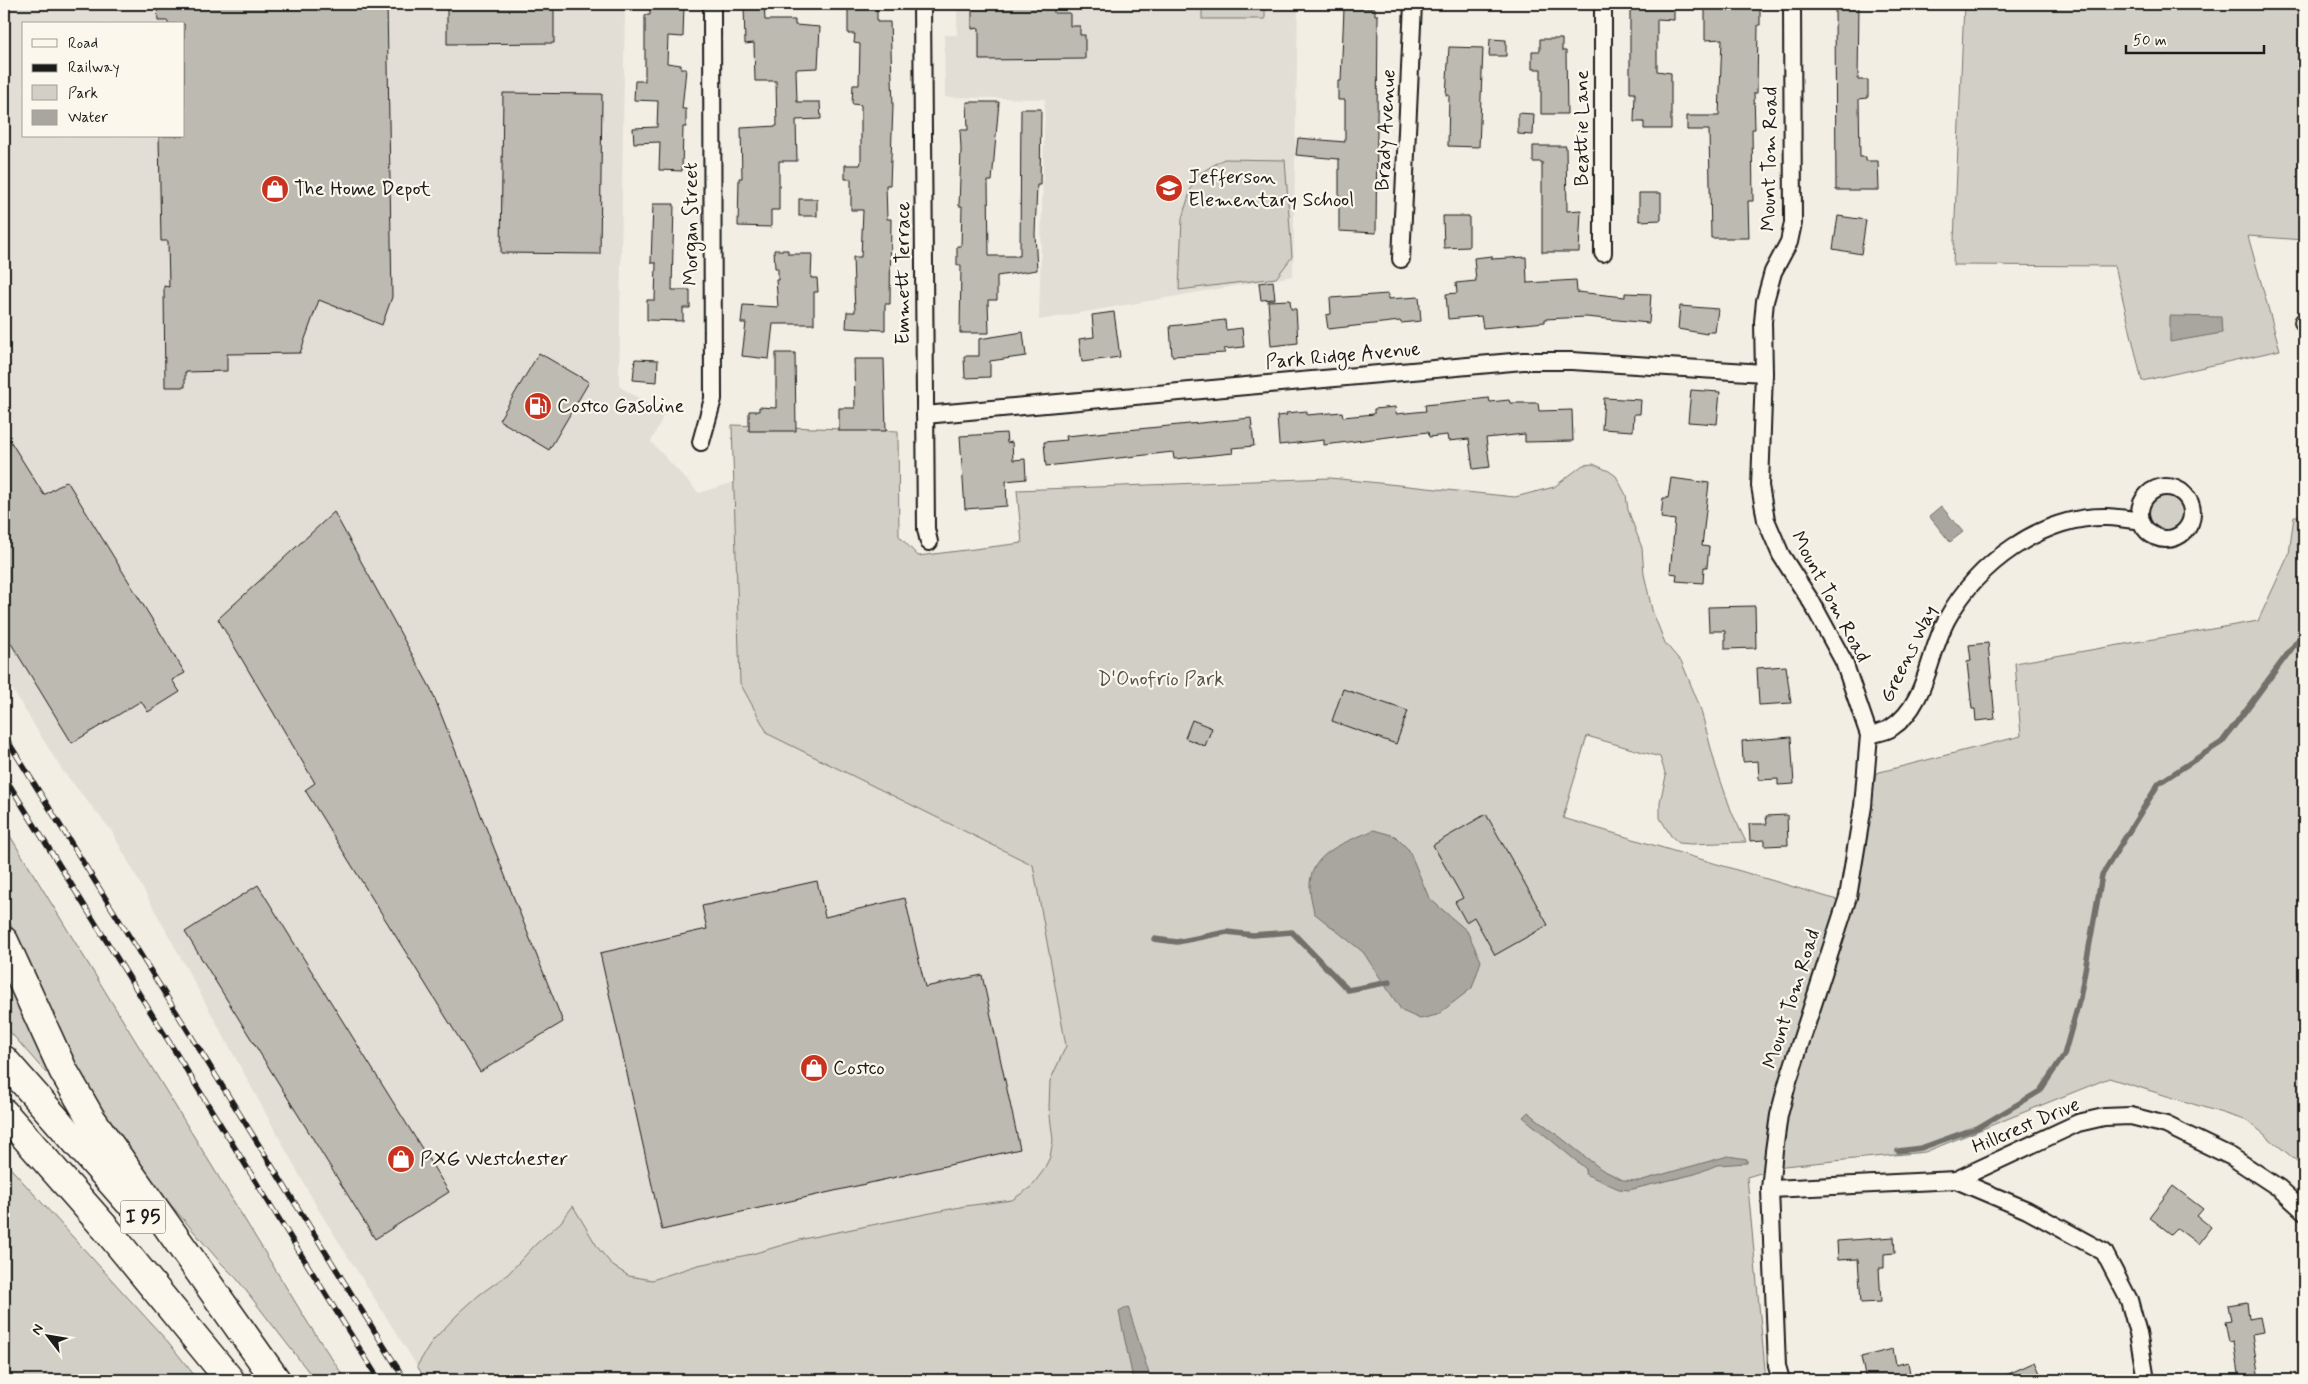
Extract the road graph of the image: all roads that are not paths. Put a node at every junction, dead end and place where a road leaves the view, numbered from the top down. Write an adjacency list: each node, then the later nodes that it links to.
1 (712, 4): 10 (street, Morgan Street)
2 (922, 4): 9 (street, Emmett Terrace)
3 (1413, 4): 7 (street, Brady Avenue)
4 (1603, 4): 6 (street, Beattie Lane)
5 (1792, 4): 8 (street, Mount Tom Road)
6 (1603, 253)
7 (1401, 259)
8 (1764, 373): 9 (street, Park Ridge Avenue); 13 (street, Mount Tom Road)
9 (925, 415): 12 (street, Emmett Terrace)
10 (701, 442)
11 (2140, 520): 13 (street, Greens Way)
12 (929, 542)
13 (1869, 735): 18 (street, Mount Tom Road)
14 (4, 941): 21 (highway)
15 (4, 1060): 21 (highway, I 95)
16 (4, 1113): 20 (highway, I 95)
17 (1956, 1180): 18 (street, Hillcrest Drive); 19 (street, Hillcrest Drive); 23 (street)
18 (1770, 1189): 22 (street, Mount Tom Road)
19 (2304, 1211)
20 (230, 1380)
21 (275, 1380)
22 (1781, 1380)
23 (2146, 1380)

